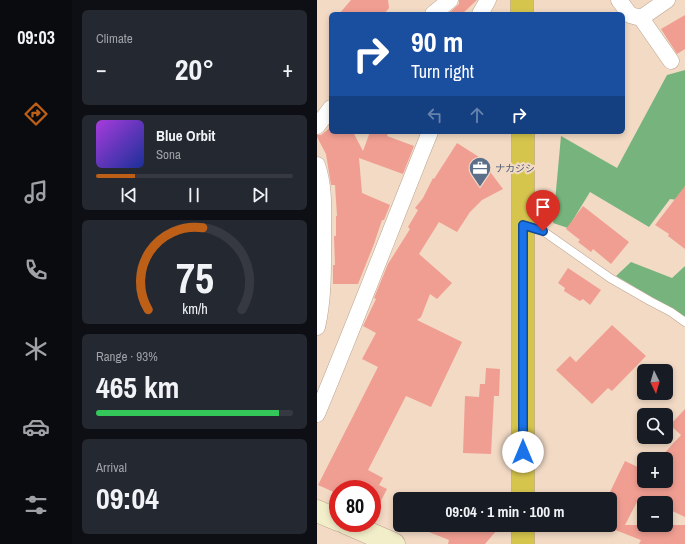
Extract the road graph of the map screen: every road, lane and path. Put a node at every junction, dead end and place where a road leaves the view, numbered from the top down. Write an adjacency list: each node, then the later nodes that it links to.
1 (450, 0): 6 (street)
2 (488, 0): 7 (street)
3 (522, 0): 8 (highway)
4 (619, 0): 9 (street)
5 (667, 0): 9 (street)
6 (435, 12)
7 (481, 12)
8 (522, 12)
9 (641, 18): 10 (street)
10 (671, 61)
11 (329, 111): 12 (street)
12 (317, 126)
13 (429, 134): 19 (street)
14 (523, 134): 16 (highway)
15 (317, 165): 18 (street)
16 (523, 225): 17 (lane); 20 (highway)
17 (685, 322)
18 (317, 327)
19 (317, 414)
20 (523, 492)
21 (317, 511): 22 (street)
22 (329, 516)
23 (366, 532): 25 (street)
24 (523, 532): 26 (highway)
25 (394, 544)
26 (523, 544)

